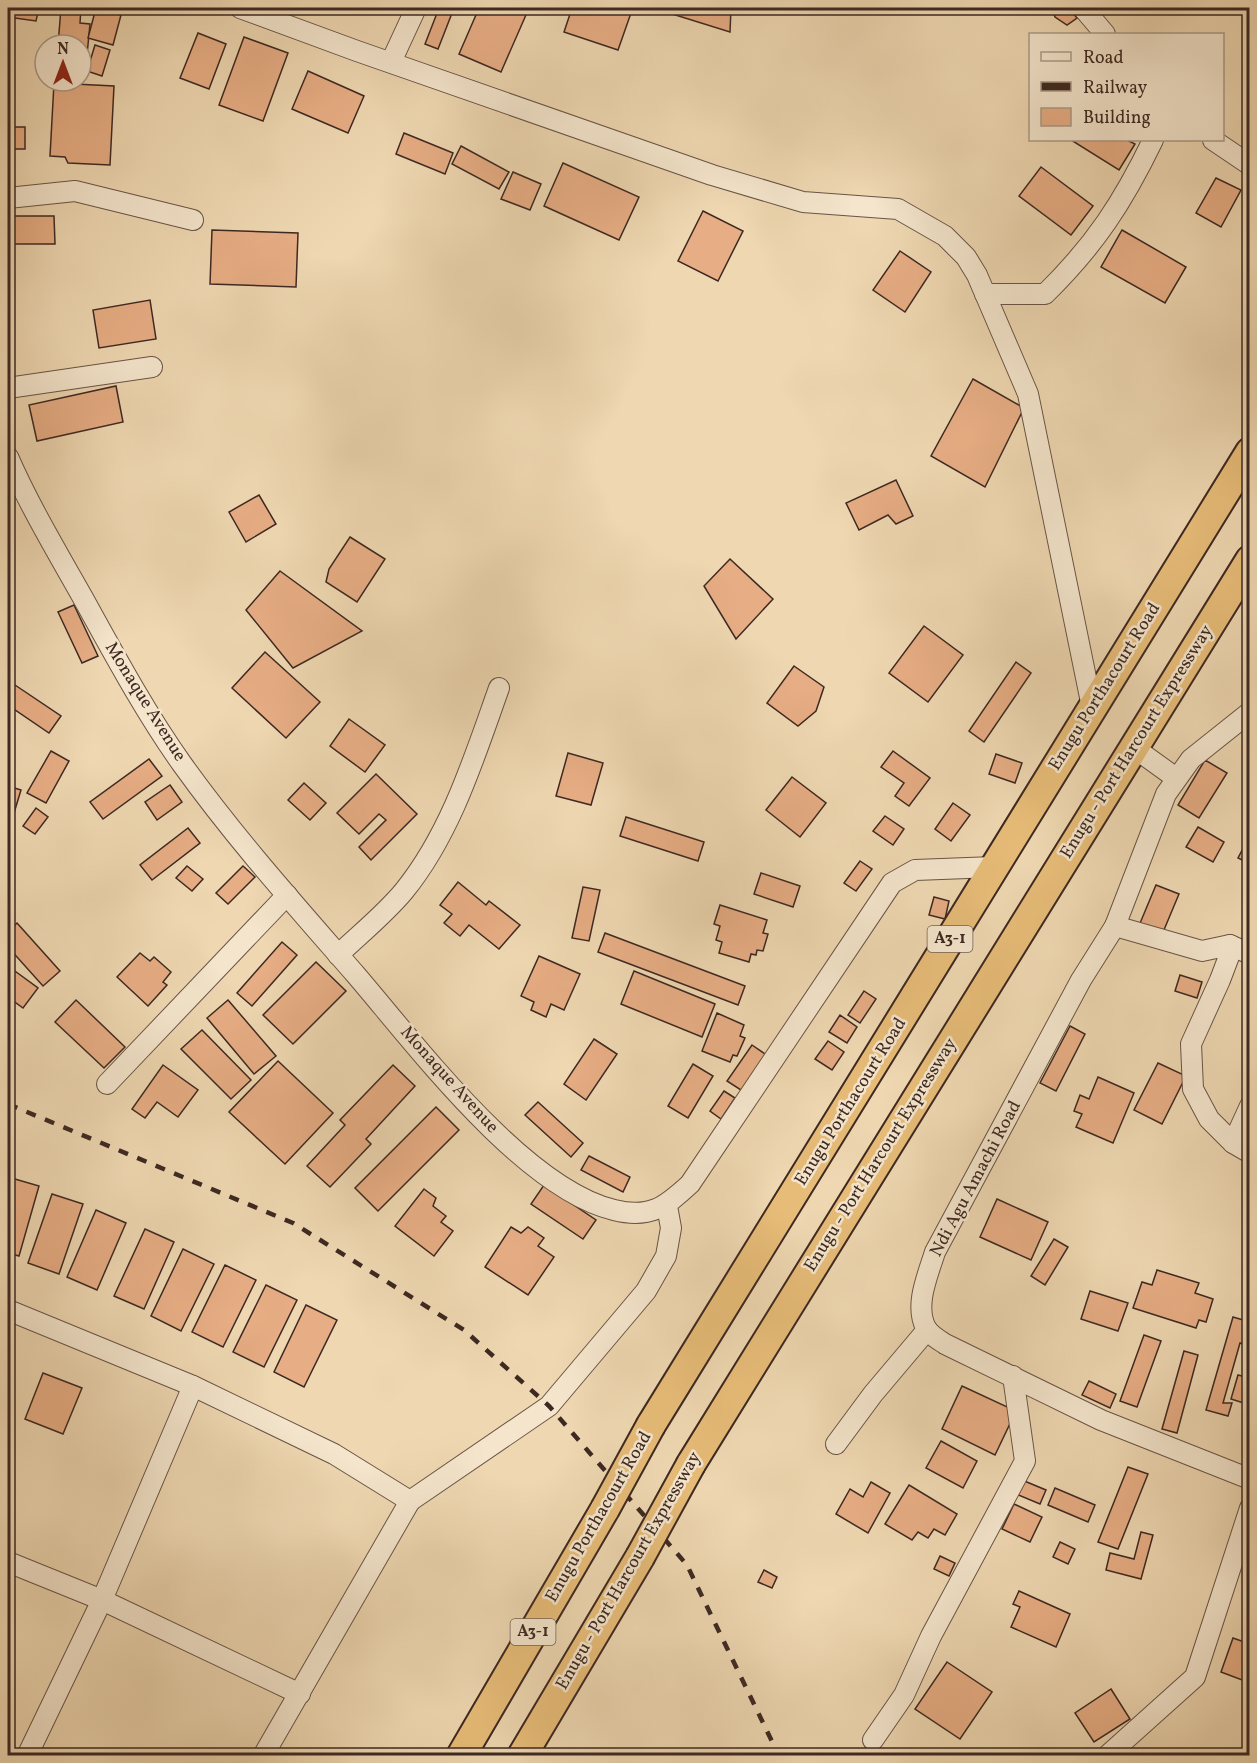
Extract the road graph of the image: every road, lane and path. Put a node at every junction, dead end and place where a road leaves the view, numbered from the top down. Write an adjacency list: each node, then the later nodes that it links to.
1 (240, 8): 5 (street)
2 (416, 8): 5 (street)
3 (1083, 8): 4 (street)
4 (1104, 33)
5 (391, 62): 11 (street)
6 (1153, 141): 11 (street)
7 (1214, 141): 8 (street)
8 (1250, 165)
9 (8, 198): 10 (street)
10 (193, 220)
11 (985, 294): 19 (street)
12 (152, 367): 13 (street)
13 (8, 388)
14 (1250, 452): 19 (highway, Enugu Porthacourt Road / A3-1)
15 (8, 457): 16 (street, Monaque Avenue)
16 (12, 476): 24 (street, Monaque Avenue)
17 (1250, 560): 21 (highway, Enugu - Port Harcourt Expressway)
18 (499, 688): 28 (street)
19 (1092, 707): 23 (highway, Enugu Porthacourt Road / A3-1)
20 (1250, 712): 22 (street, Ndi Agu Amachi Road)
21 (1133, 747): 22 (street); 48 (highway, Enugu - Port Harcourt Expressway, bridge)
22 (1176, 778): 25 (street, Ndi Agu Amachi Road)
23 (994, 867): 32 (street); 47 (highway, Enugu Porthacourt Road / A3-1, bridge)
24 (287, 895): 28 (street, Monaque Avenue); 29 (street)
25 (1115, 926): 26 (street); 34 (street, Ndi Agu Amachi Road)
26 (1230, 945): 27 (street); 31 (street)
27 (1250, 954)
28 (338, 955): 32 (street, Monaque Avenue)
29 (107, 1084)
30 (1250, 1106): 31 (street)
31 (1241, 1148)
32 (667, 1206): 39 (street)
33 (8, 1310): 36 (street)
34 (927, 1330): 35 (street); 37 (street)
35 (1013, 1376): 38 (street); 44 (street)
36 (193, 1386): 39 (street); 42 (street)
37 (836, 1444)
38 (1250, 1479)
39 (410, 1502): 43 (street)
40 (1250, 1508): 49 (street)
41 (8, 1562): 42 (street)
42 (102, 1600): 43 (street); 45 (street)
43 (300, 1694): 46 (street)
44 (873, 1740)
45 (27, 1755)
46 (263, 1755)
47 (461, 1755)
48 (522, 1755)
49 (1107, 1755)

